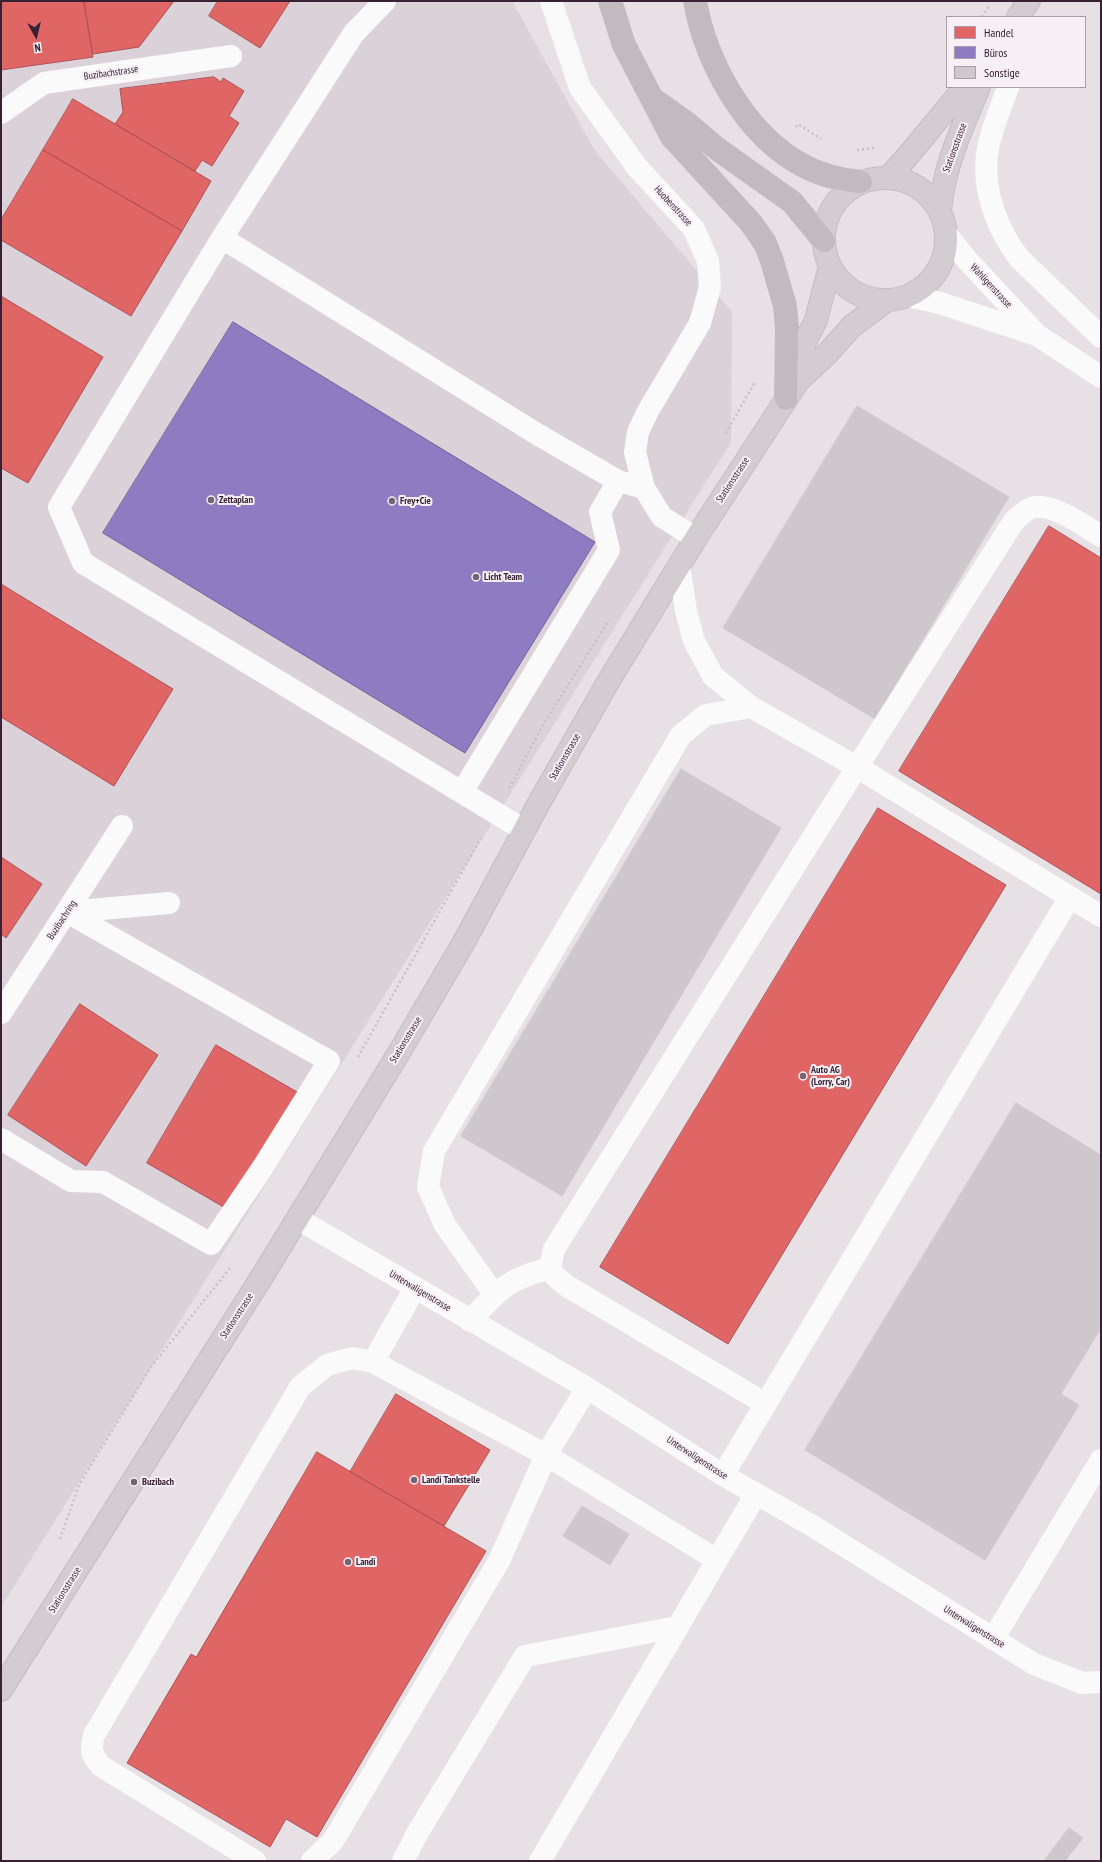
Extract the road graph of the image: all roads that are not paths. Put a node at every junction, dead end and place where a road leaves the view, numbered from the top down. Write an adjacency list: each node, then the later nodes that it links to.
1 (385, 1): 19 (street)
2 (551, 1): 29 (street, Huobenstrasse)
3 (610, 1): 13 (highway)
4 (695, 1): 16 (highway)
5 (1029, 1): 7 (main road)
6 (1037, 1): 8 (street)
7 (1019, 16)
8 (1032, 16)
9 (231, 56): 14 (street, Buzibachstrasse)
10 (964, 88): 15 (main road)
11 (979, 88): 17 (main road, Stationsstrasse)
12 (1008, 88): 25 (street)
13 (654, 100): 20 (highway); 27 (highway)
14 (1, 113)
15 (889, 177): 16 (main road); 17 (main road)
16 (861, 182): 20 (main road)
17 (940, 211): 18 (main road)
18 (947, 235): 22 (main road); 24 (street, Wahligenstrasse)
19 (222, 238): 28 (street); 35 (street)
20 (824, 241): 21 (main road)
21 (830, 266): 23 (main road); 27 (main road, Stationsstrasse)
22 (909, 296): 23 (main road); 24 (street, Wahligenstrasse)
23 (886, 301): 27 (main road, Stationsstrasse)
24 (1037, 335): 26 (street, Wahligenstrasse)
25 (1101, 337)
26 (1101, 377)
27 (792, 390): 31 (main road, Stationsstrasse)
28 (618, 481): 29 (street); 35 (street)
29 (644, 488): 31 (street, Huobenstrasse)
30 (1101, 536): 34 (street)
31 (696, 538): 32 (main road, Stationsstrasse)
32 (679, 566): 33 (street); 37 (main road, Stationsstrasse)
33 (751, 707): 34 (street); 47 (street)
34 (857, 767): 38 (street); 45 (street)
35 (462, 792): 37 (street)
36 (122, 826): 40 (street, Buzibachring)
37 (524, 830): 44 (main road, Stationsstrasse)
38 (1070, 897): 41 (street); 51 (street)
39 (169, 903): 40 (street)
40 (67, 912): 42 (street, Buzibachring); 43 (street)
41 (1101, 916)
42 (1, 1013)
43 (1, 1139)
44 (298, 1219): 46 (street, Unterwaligenstrasse); 60 (main road, Stationsstrasse)
45 (550, 1268): 47 (street); 51 (street)
46 (415, 1288): 48 (street, Unterwaligenstrasse); 49 (street)
47 (494, 1294): 48 (street)
48 (470, 1321): 50 (street, Unterwaligenstrasse)
49 (373, 1362): 52 (street); 61 (street)
50 (587, 1388): 52 (street); 54 (street, Unterwaligenstrasse)
51 (766, 1404): 54 (street)
52 (546, 1455): 56 (street); 62 (street)
53 (1101, 1460): 58 (street)
54 (724, 1475): 55 (street, Unterwaligenstrasse)
55 (756, 1494): 56 (street); 58 (street, Unterwaligenstrasse)
56 (717, 1560): 57 (street)
57 (677, 1627): 63 (street); 64 (street)
58 (993, 1639): 59 (street, Unterwaligenstrasse)
59 (1101, 1682)
60 (1, 1690)
61 (255, 1861)
62 (312, 1861)
63 (403, 1861)
64 (540, 1861)

